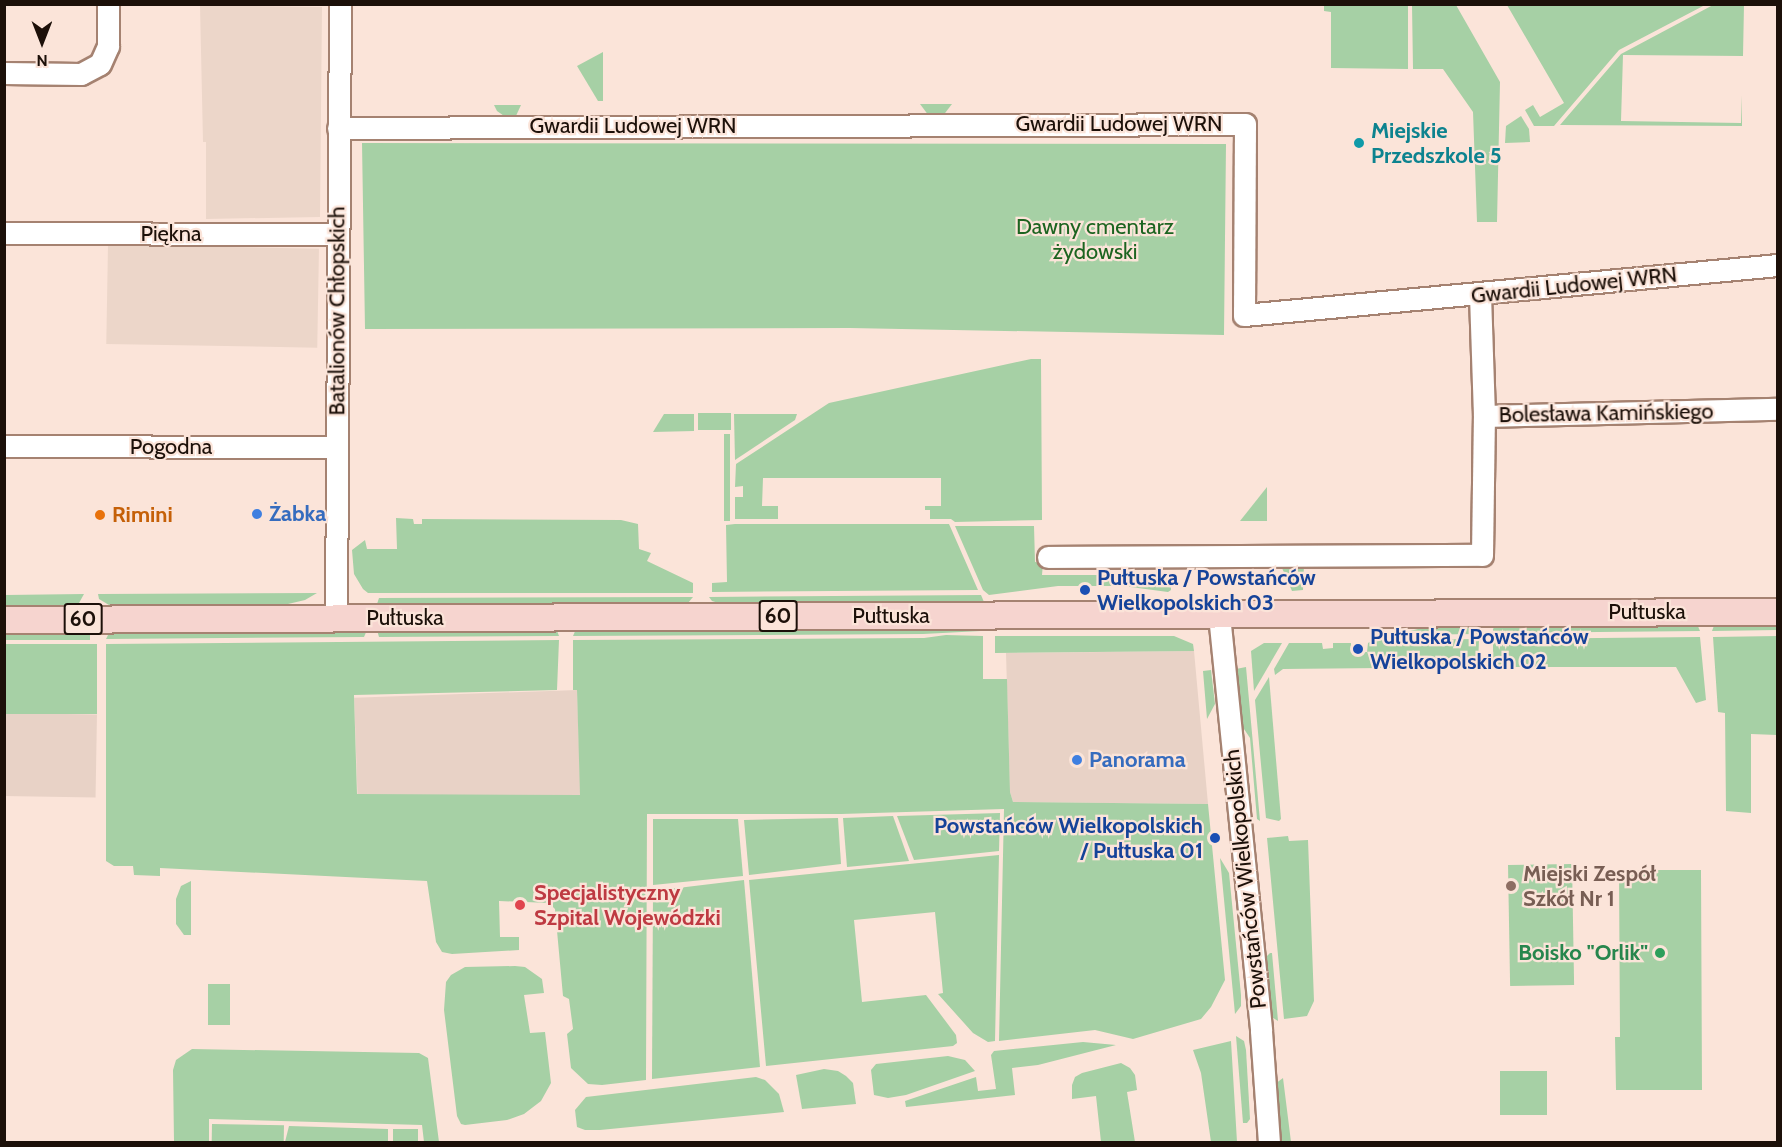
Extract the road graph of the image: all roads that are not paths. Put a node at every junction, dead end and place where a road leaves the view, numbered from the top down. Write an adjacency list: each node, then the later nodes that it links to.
1 (108, 4): 3 (street)
2 (340, 4): 4 (street, Batalionów Chłopskich)
3 (4, 73)
4 (338, 128): 6 (street, Batalionów Chłopskich); 8 (street, Gwardii Ludowej WRN)
5 (4, 233): 6 (street, Piękna)
6 (337, 234): 12 (street, Batalionów Chłopskich)
7 (1778, 265): 8 (street, Gwardii Ludowej WRN)
8 (1480, 295): 10 (street, Bolesława Kamińskiego)
9 (1778, 409): 10 (street, Bolesława Kamińskiego)
10 (1484, 416): 13 (street)
11 (4, 446): 12 (street, Pogodna)
12 (337, 447): 16 (street, Batalionów Chłopskich)
13 (1048, 557)
14 (1778, 612): 15 (main road, Pułtuska / 60)
15 (1219, 615): 16 (main road, Pułtuska / 60); 18 (street, Powstańców Wielkopolskich)
16 (336, 618): 17 (main road, Pułtuska / 60)
17 (4, 620)
18 (1269, 1143)

